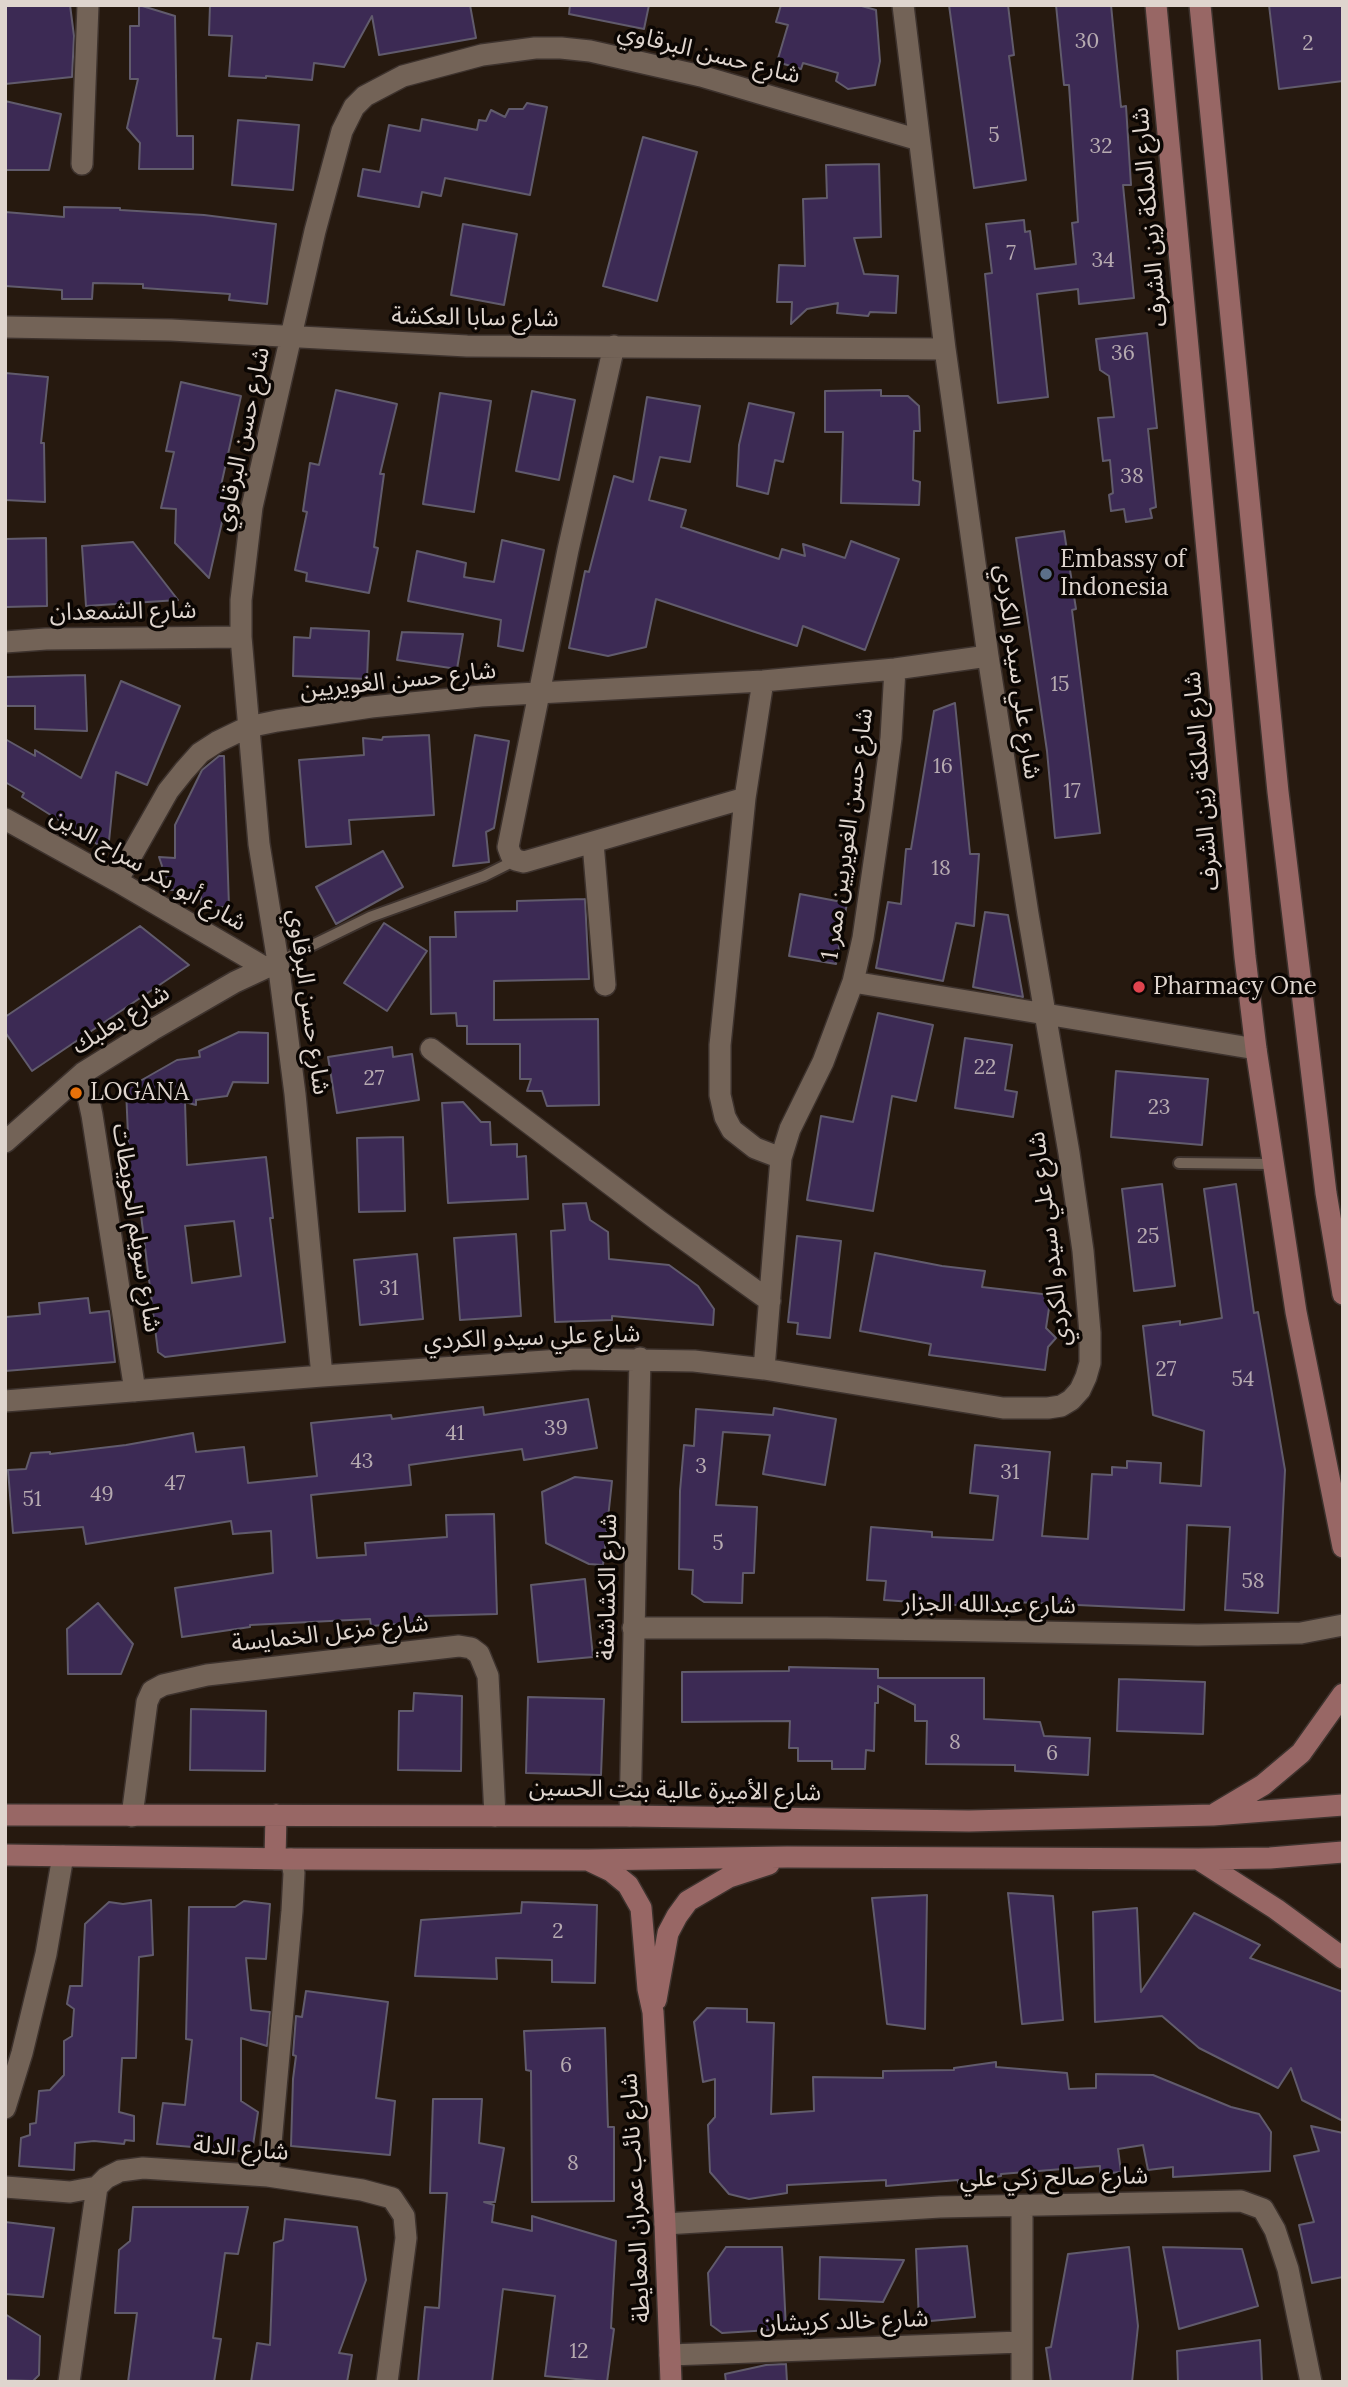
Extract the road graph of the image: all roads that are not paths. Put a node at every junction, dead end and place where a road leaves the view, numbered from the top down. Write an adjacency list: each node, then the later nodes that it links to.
1 (88, 5): 6 (street)
2 (904, 5): 5 (street, شارع علي سيدو الكردي)
3 (1156, 5): 28 (main road, شارع الملكة زين الشرف)
4 (1200, 5): 34 (main road)
5 (919, 140): 8 (street, شارع حسن البرقاوي); 10 (street, شارع علي سيدو الكردي)
6 (82, 164)
7 (5, 327): 8 (street, شارع سابا العكشة)
8 (292, 338): 9 (street, شارع سابا العكشة); 11 (street, شارع حسن البرقاوي)
9 (614, 346): 10 (street, شارع سابا العكشة); 16 (street)
10 (945, 349): 13 (street, شارع علي سيدو الكردي)
11 (241, 637): 12 (street, شارع الشمعدان); 17 (street, شارع حسن البرقاوي)
12 (5, 642)
13 (988, 656): 14 (street, شارع حسن الغويريين); 26 (street, شارع علي سيدو الكردي)
14 (895, 669): 15 (street, شارع حسن الغويريين); 24 (street, شارع حسن الغويريين ممر 1)
15 (763, 681): 16 (street, شارع حسن الغويريين); 18 (street)
16 (538, 694): 17 (street, شارع حسن الغويريين); 21 (street)
17 (248, 727): 22 (street, شارع حسن الغويريين); 23 (street, شارع حسن البرقاوي)
18 (745, 798): 20 (street); 31 (street)
19 (5, 819): 22 (street, شارع أبو بكر سراج الدين)
20 (593, 843): 21 (street); 25 (street)
21 (516, 860): 23 (lane)
22 (117, 881): 23 (street, شارع أبو بكر سراج الدين)
23 (271, 964): 29 (street, شارع بعلبك); 38 (street, شارع حسن البرقاوي)
24 (853, 982): 26 (street); 31 (street, شارع حسن الغويريين ممر 1)
25 (605, 985)
26 (1045, 1014): 28 (street); 37 (street, شارع علي سيدو الكردي)
27 (431, 1049): 35 (street)
28 (1256, 1049): 33 (main road, شارع الملكة زين الشرف)
29 (83, 1073): 30 (street, شارع بعلبك); 39 (street, شارع سويلم الحويطات)
30 (5, 1142)
31 (781, 1158): 35 (street, شارع حسن الغويريين ممر 1)
32 (1180, 1163): 33 (lane)
33 (1272, 1164): 41 (main road, شارع الملكة زين الشرف)
34 (1343, 1294)
35 (770, 1301): 37 (street, شارع حسن الغويريين ممر 1)
36 (640, 1358): 37 (street, شارع علي سيدو الكردي); 38 (street, شارع علي سيدو الكردي); 43 (street, شارع الكشاشفة)
37 (764, 1369)
38 (321, 1376): 39 (street, شارع علي سيدو الكردي)
39 (135, 1391): 40 (street, شارع علي سيدو الكردي)
40 (5, 1401)
41 (1343, 1547)
42 (1343, 1625): 43 (street, شارع عبدالله الجزار)
43 (634, 1628): 51 (street, شارع الكشاشفة)
44 (1343, 1694): 48 (main road)
45 (1343, 1805): 48 (main road, شارع الأميرة عالية بنت الحسين)
46 (5, 1815): 49 (main road, شارع الأميرة عالية بنت الحسين)
47 (276, 1815): 49 (main road, شارع الأميرة عالية بنت الحسين); 50 (main road, شارع الأميرة عالية بنت الحسين); 56 (main road)
48 (1213, 1815): 51 (main road, شارع الأميرة عالية بنت الحسين)
49 (132, 1816): 50 (street, شارع مزعل الخمايسة)
50 (495, 1816): 51 (main road, شارع الأميرة عالية بنت الحسين)
51 (629, 1816)
52 (1343, 1852): 57 (main road)
53 (5, 1856): 54 (main road)
54 (63, 1856): 56 (main road); 61 (street)
55 (787, 1857): 57 (main road); 58 (main road); 60 (main road, شارع نائب عمران المعايطة)
56 (283, 1859): 58 (main road); 62 (street)
57 (1198, 1859): 59 (main road)
58 (588, 1860): 60 (main road, شارع نائب عمران المعايطة)
59 (1343, 1958)
60 (653, 2012): 66 (main road, شارع نائب عمران المعايطة)
61 (5, 2108)
62 (268, 2176): 64 (street, شارع الدلة); 70 (street, شارع الدلة)
63 (5, 2187): 64 (street)
64 (97, 2187): 69 (street)
65 (1022, 2206): 66 (street, شارع صالح زكي علي); 67 (street); 73 (street, شارع صالح زكي علي)
66 (665, 2224): 68 (main road, شارع نائب عمران المعايطة)
67 (1021, 2342): 68 (street, شارع خالد كريشان); 72 (street)
68 (670, 2355): 71 (main road, شارع نائب عمران المعايطة)
69 (69, 2382)
70 (387, 2382)
71 (671, 2382)
72 (1022, 2382)
73 (1311, 2382)

